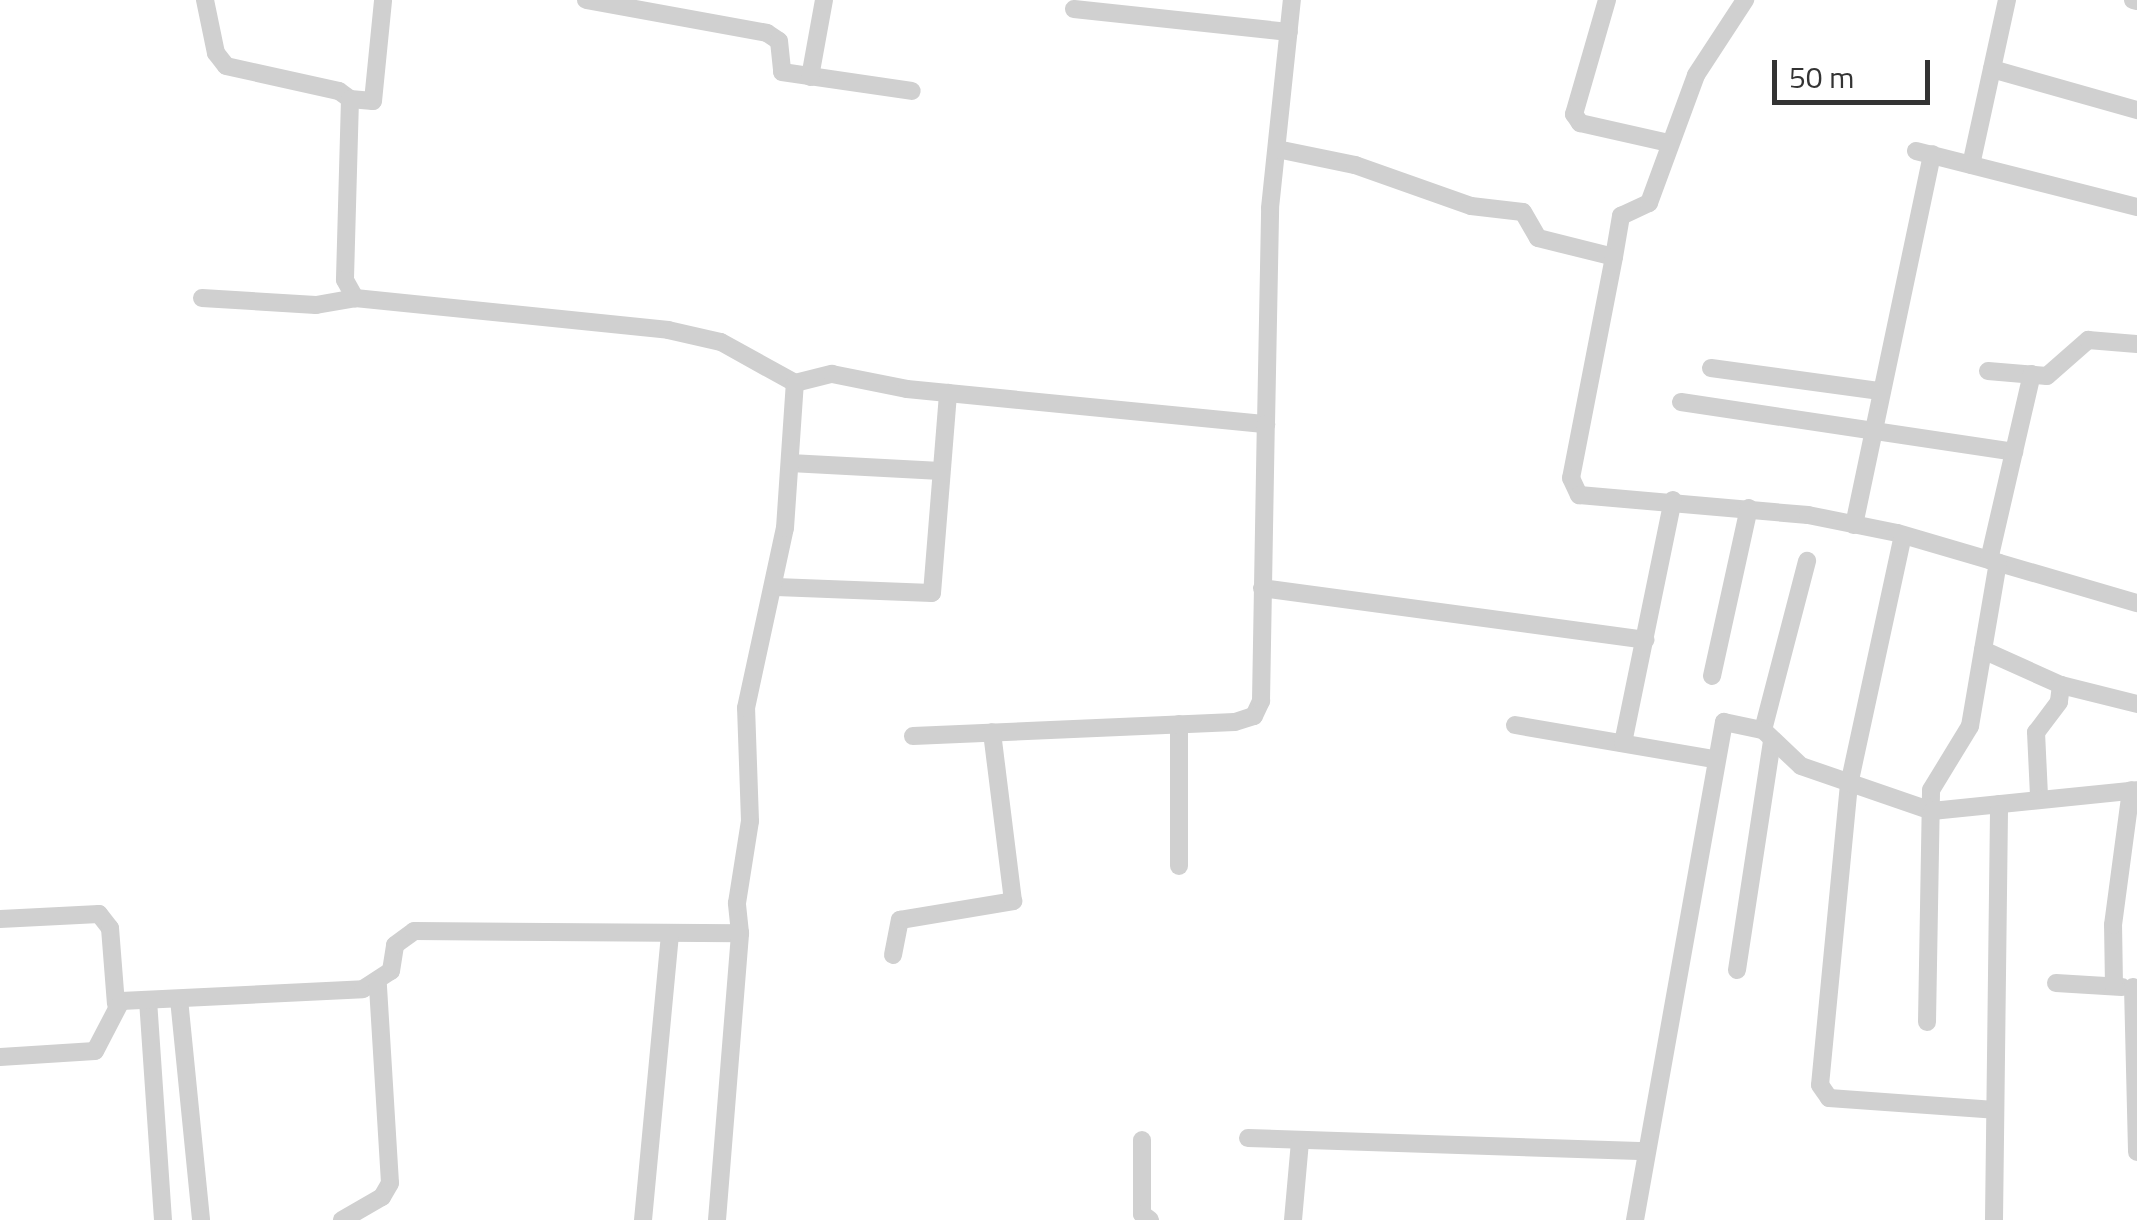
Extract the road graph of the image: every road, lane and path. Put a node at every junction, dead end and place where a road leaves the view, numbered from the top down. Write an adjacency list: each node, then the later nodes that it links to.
1 (206, 0): 14 (street)
2 (383, 0): 14 (street)
3 (586, 0): 12 (street)
4 (824, 0): 12 (street)
5 (1292, 0): 10 (street)
6 (1607, 0): 16 (street)
7 (1745, 0): 16 (street)
8 (2006, 0): 11 (street)
9 (1074, 9): 10 (street)
10 (1289, 32): 17 (street)
11 (1992, 70): 15 (street); 18 (street)
12 (810, 77): 13 (street)
13 (912, 91)
14 (350, 99): 22 (street)
15 (2137, 110)
16 (1669, 142): 20 (street)
17 (1276, 148): 20 (street); 31 (street)
18 (1971, 164): 19 (street); 28 (street)
19 (2137, 207)
20 (1614, 257): 36 (street)
21 (202, 298): 22 (street)
22 (354, 298): 27 (street)
23 (2137, 344): 26 (street)
24 (1711, 368): 28 (street)
25 (1988, 370): 26 (street)
26 (2032, 374): 33 (street)
27 (795, 383): 29 (street); 34 (street)
28 (1878, 391): 32 (street)
29 (948, 393): 31 (street); 35 (street)
30 (1681, 402): 32 (street)
31 (1266, 424): 43 (street)
32 (1872, 429): 33 (street); 38 (street)
33 (2014, 452): 41 (street)
34 (790, 463): 35 (street); 42 (street)
35 (942, 471): 42 (street)
36 (1673, 500): 37 (street); 45 (street)
37 (1749, 508): 38 (street); 47 (street)
38 (1854, 525): 39 (street)
39 (1904, 535): 41 (street); 57 (street)
40 (1807, 560): 54 (street)
41 (1994, 561): 44 (street); 46 (street)
42 (776, 587): 64 (street)
43 (1262, 588): 45 (street); 50 (street)
44 (2137, 602)
45 (1644, 640): 55 (street)
46 (1983, 650): 48 (street); 61 (street)
47 (1712, 676)
48 (2061, 685): 49 (street); 59 (street)
49 (2137, 704)
50 (1179, 724): 52 (street); 62 (street)
51 (1516, 725): 55 (street)
52 (992, 732): 53 (street); 66 (street)
53 (912, 736)
54 (1768, 736): 56 (street); 57 (street); 67 (street)
55 (1623, 743): 56 (street)
56 (1714, 759): 80 (street)
57 (1849, 784): 61 (street); 76 (street)
58 (2134, 790): 59 (street); 70 (street)
59 (2039, 796): 60 (street)
60 (1999, 804): 61 (street); 76 (street)
61 (1932, 812): 74 (street)
62 (1179, 866)
63 (0, 920): 73 (street)
64 (740, 933): 65 (street); 86 (street)
65 (670, 936): 69 (street); 85 (street)
66 (893, 955)
67 (1737, 970)
68 (2056, 983): 70 (street)
69 (378, 984): 71 (street); 84 (street)
70 (2128, 987): 81 (street)
71 (178, 999): 72 (street); 83 (street)
72 (148, 1000): 73 (street); 82 (street)
73 (116, 1004): 75 (street)
74 (1927, 1022)
75 (0, 1057)
76 (1995, 1110): 90 (street)
77 (1248, 1138): 79 (street)
78 (1142, 1140): 87 (street)
79 (1300, 1141): 80 (street); 88 (street)
80 (1647, 1152): 89 (street)
81 (2137, 1152)
82 (163, 1220)
83 (201, 1220)
84 (342, 1220)
85 (644, 1220)
86 (716, 1220)
87 (1150, 1220)
88 (1293, 1220)
89 (1635, 1220)
90 (1994, 1220)

